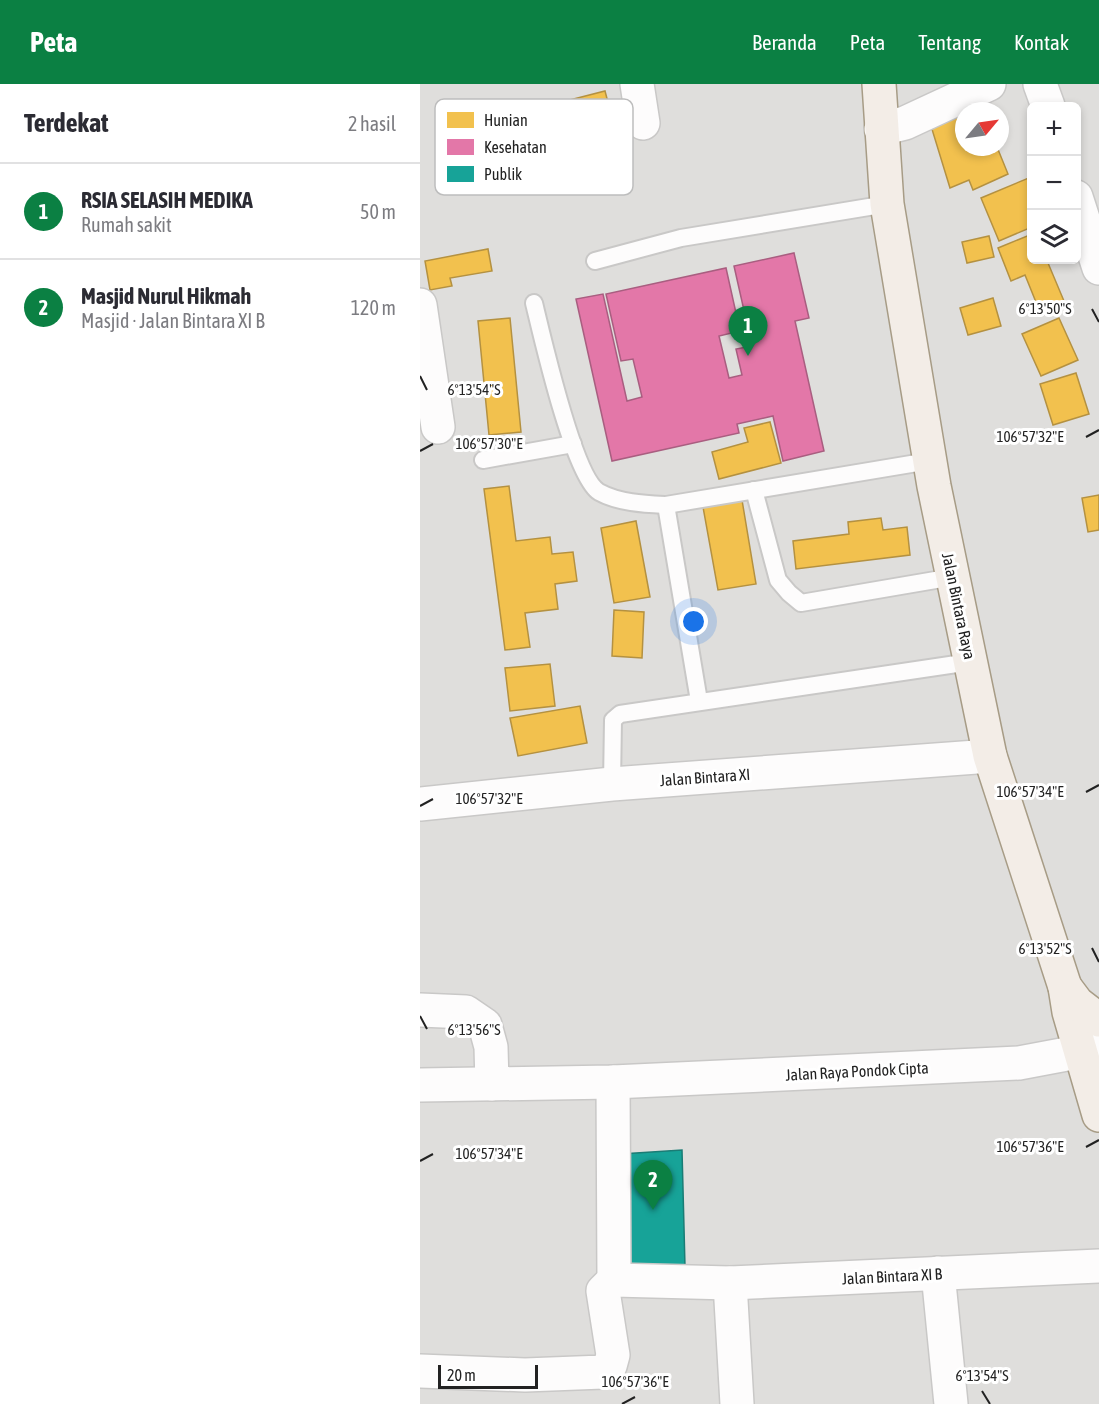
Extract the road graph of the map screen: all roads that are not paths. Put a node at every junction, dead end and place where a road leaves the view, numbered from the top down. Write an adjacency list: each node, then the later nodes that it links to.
1 (637, 84): 6 (street)
2 (879, 84): 7 (main road, Jalan Bintara Raya)
3 (989, 84): 7 (street)
4 (1041, 84): 5 (street)
5 (1047, 102)
6 (643, 123)
7 (881, 129): 8 (main road, Jalan Bintara Raya)
8 (887, 204): 10 (lane); 17 (main road, Jalan Bintara Raya)
9 (1081, 210): 11 (street)
10 (595, 261)
11 (1099, 268)
12 (534, 303): 15 (lane)
13 (420, 305): 14 (street)
14 (438, 427)
15 (573, 444): 16 (lane); 19 (lane)
16 (483, 460)
17 (929, 461): 18 (lane); 20 (main road, Jalan Bintara Raya)
18 (754, 490): 19 (lane); 20 (lane)
19 (666, 505): 22 (lane)
20 (953, 577): 21 (main road, Jalan Bintara Raya)
21 (970, 662): 22 (lane); 23 (main road, Jalan Bintara Raya)
22 (699, 701): 24 (lane)
23 (990, 756): 24 (street, Jalan Bintara XI); 26 (main road, Jalan Bintara Raya)
24 (612, 784): 25 (street, Jalan Bintara XI)
25 (420, 804)
26 (1065, 987): 28 (main road); 29 (main road, Jalan Bintara Raya)
27 (420, 1010): 31 (street)
28 (1099, 1020)
29 (1090, 1050): 30 (street, Jalan Raya Pondok Cipta); 33 (main road, Jalan Bintara Raya)
30 (613, 1082): 31 (street, Jalan Raya Pondok Cipta); 36 (street)
31 (492, 1084): 32 (street, Jalan Raya Pondok Cipta)
32 (420, 1085)
33 (1099, 1114)
34 (1099, 1266): 35 (street, Jalan Bintara XI B)
35 (938, 1274): 37 (street, Jalan Bintara XI B); 40 (street)
36 (614, 1280): 37 (street, Jalan Bintara XI B); 38 (street)
37 (730, 1283): 39 (street)
38 (420, 1371)
39 (737, 1404)
40 (951, 1404)

